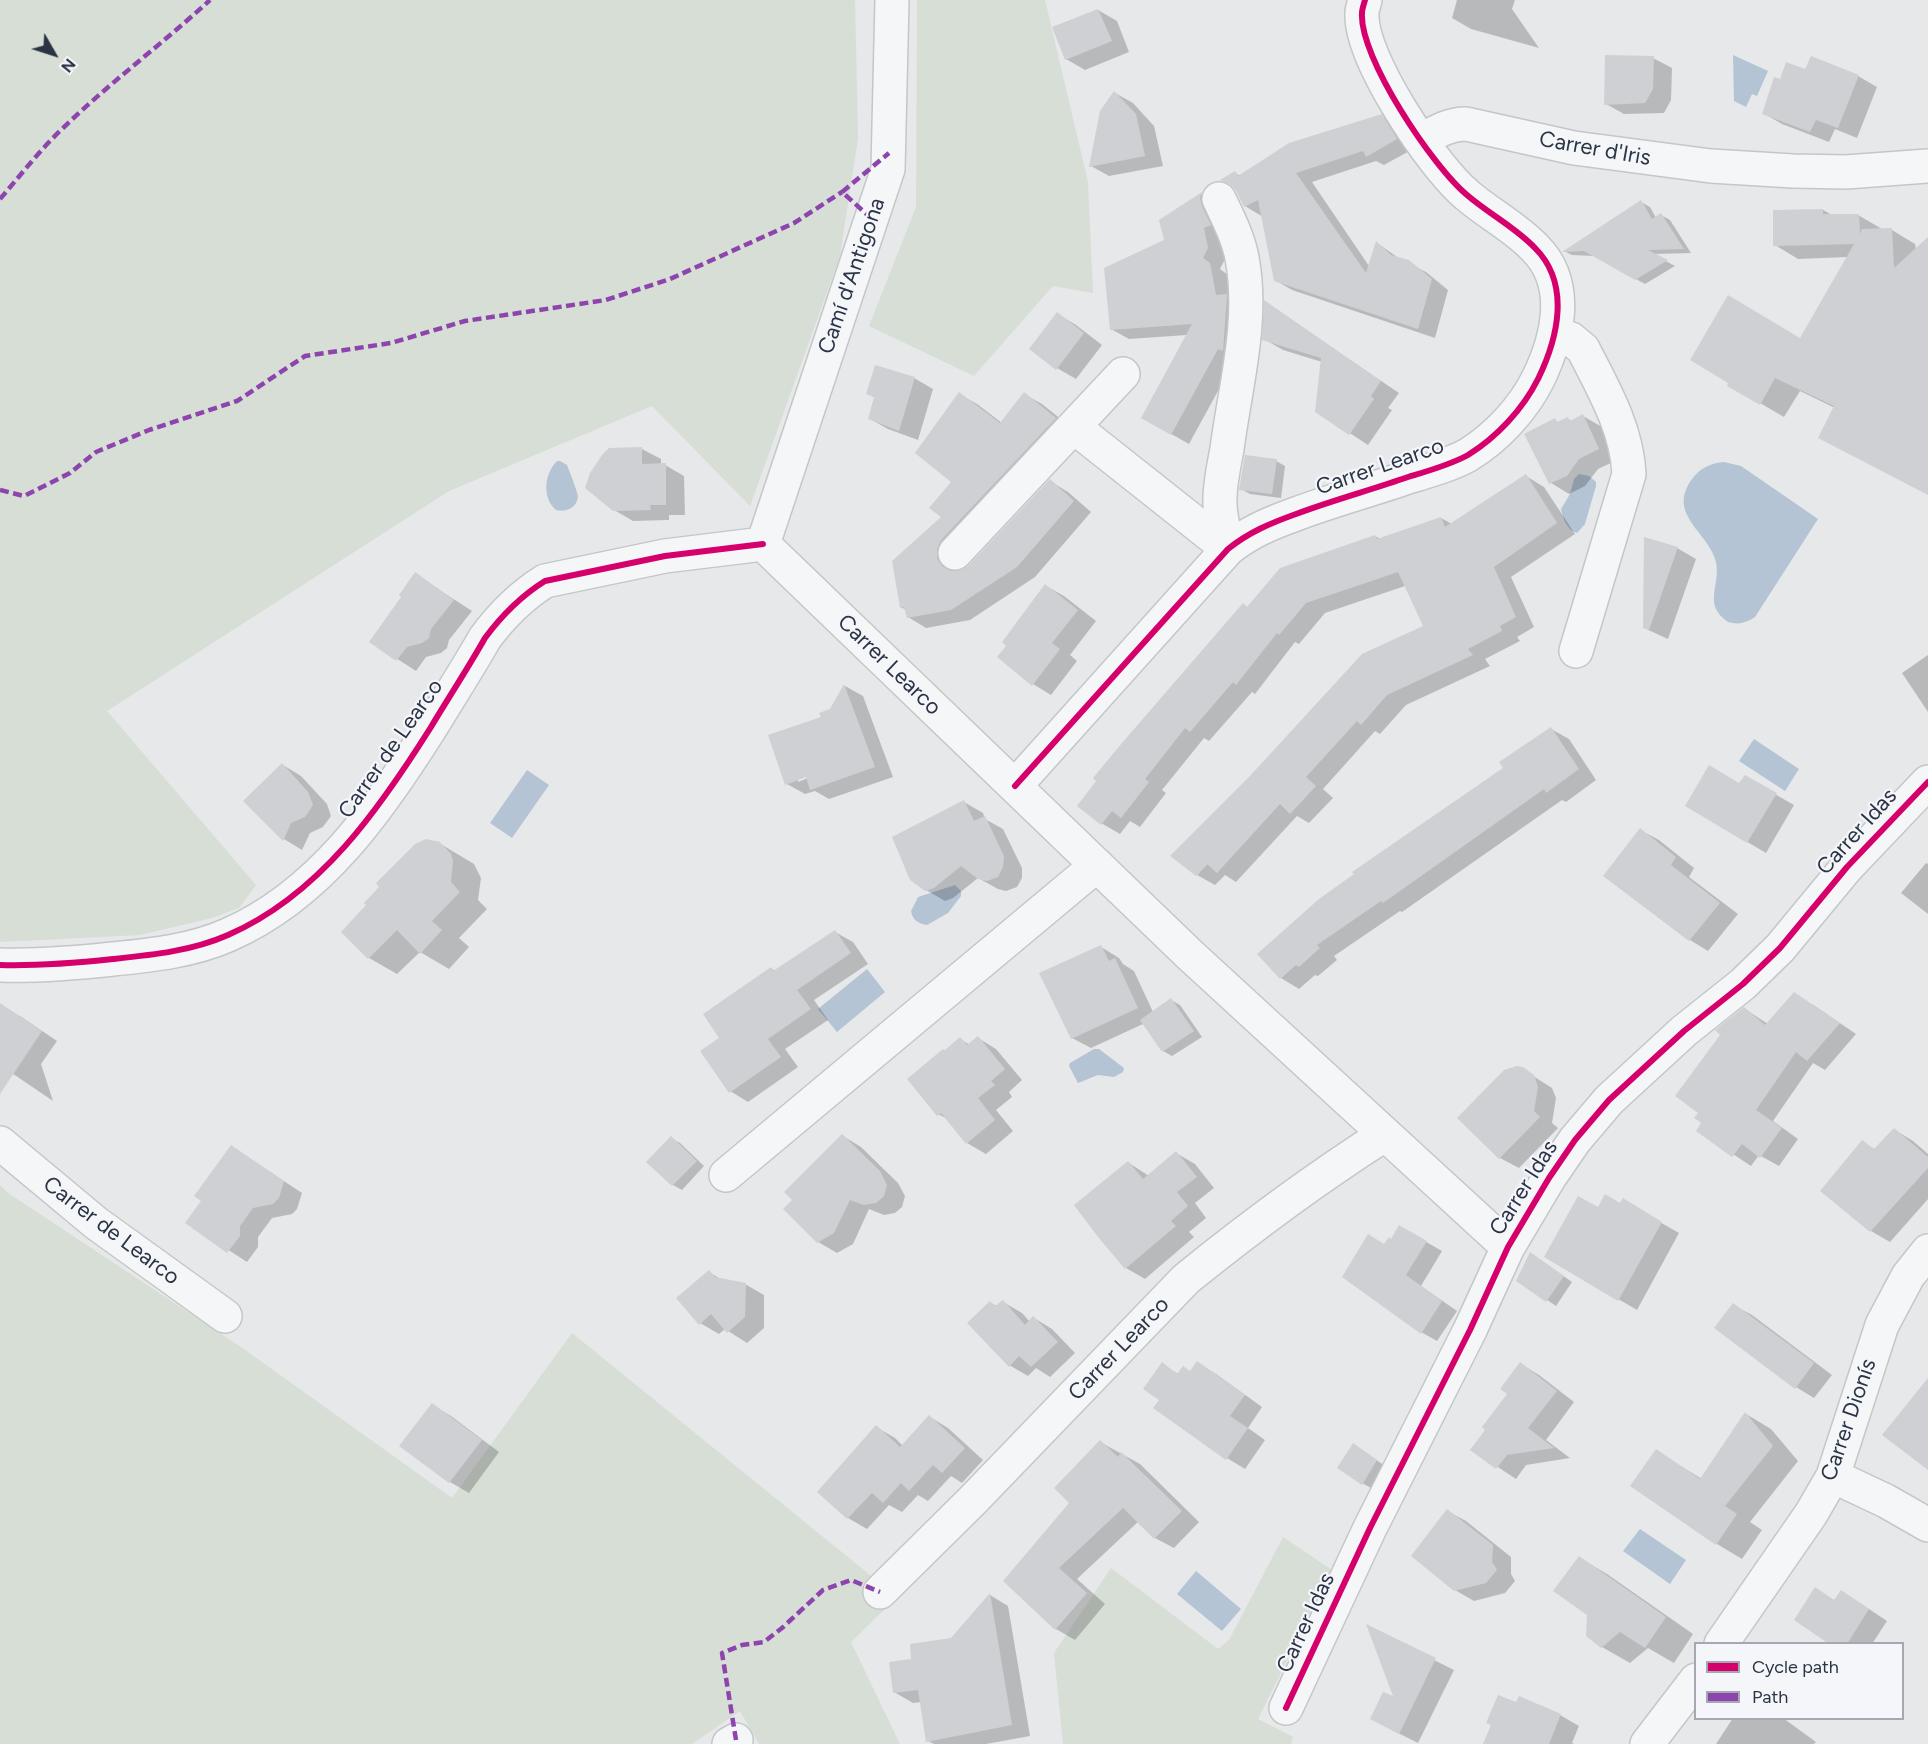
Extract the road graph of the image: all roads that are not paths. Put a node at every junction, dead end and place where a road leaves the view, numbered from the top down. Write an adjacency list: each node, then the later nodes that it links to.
1 (892, 0): 9 (street, Camí d'Antigona)
2 (1365, 0): 3 (street)
3 (1422, 140): 4 (street, Carrer d'Iris); 6 (street, Carrer Learco)
4 (1928, 166)
5 (1219, 199): 10 (street)
6 (1556, 334): 10 (street, Carrer Learco); 12 (street)
7 (1123, 374): 8 (street)
8 (1074, 427): 10 (street); 11 (street)
9 (763, 544): 14 (street, Carrer Learco); 16 (street, Carrer de Learco)
10 (1228, 549): 14 (street, Carrer Learco)
11 (955, 553)
12 (1576, 651)
13 (1928, 782): 20 (street, Carrer Idas)
14 (1015, 786): 15 (street, Carrer Learco)
15 (1097, 865): 17 (street, Carrer Learco); 19 (street)
16 (0, 965)
17 (1383, 1135): 20 (street, Carrer Learco); 25 (street, Carrer Learco)
18 (0, 1143): 22 (street, Carrer de Learco)
19 (726, 1175)
20 (1508, 1247): 28 (street, Carrer Idas)
21 (1928, 1251): 23 (street, Carrer Dionís)
22 (225, 1316)
23 (1833, 1476): 24 (street); 26 (street, Carrer Dionís)
24 (1928, 1524)
25 (880, 1592)
26 (1722, 1642)
27 (1694, 1681): 29 (street)
28 (1286, 1708)
29 (1647, 1744)

